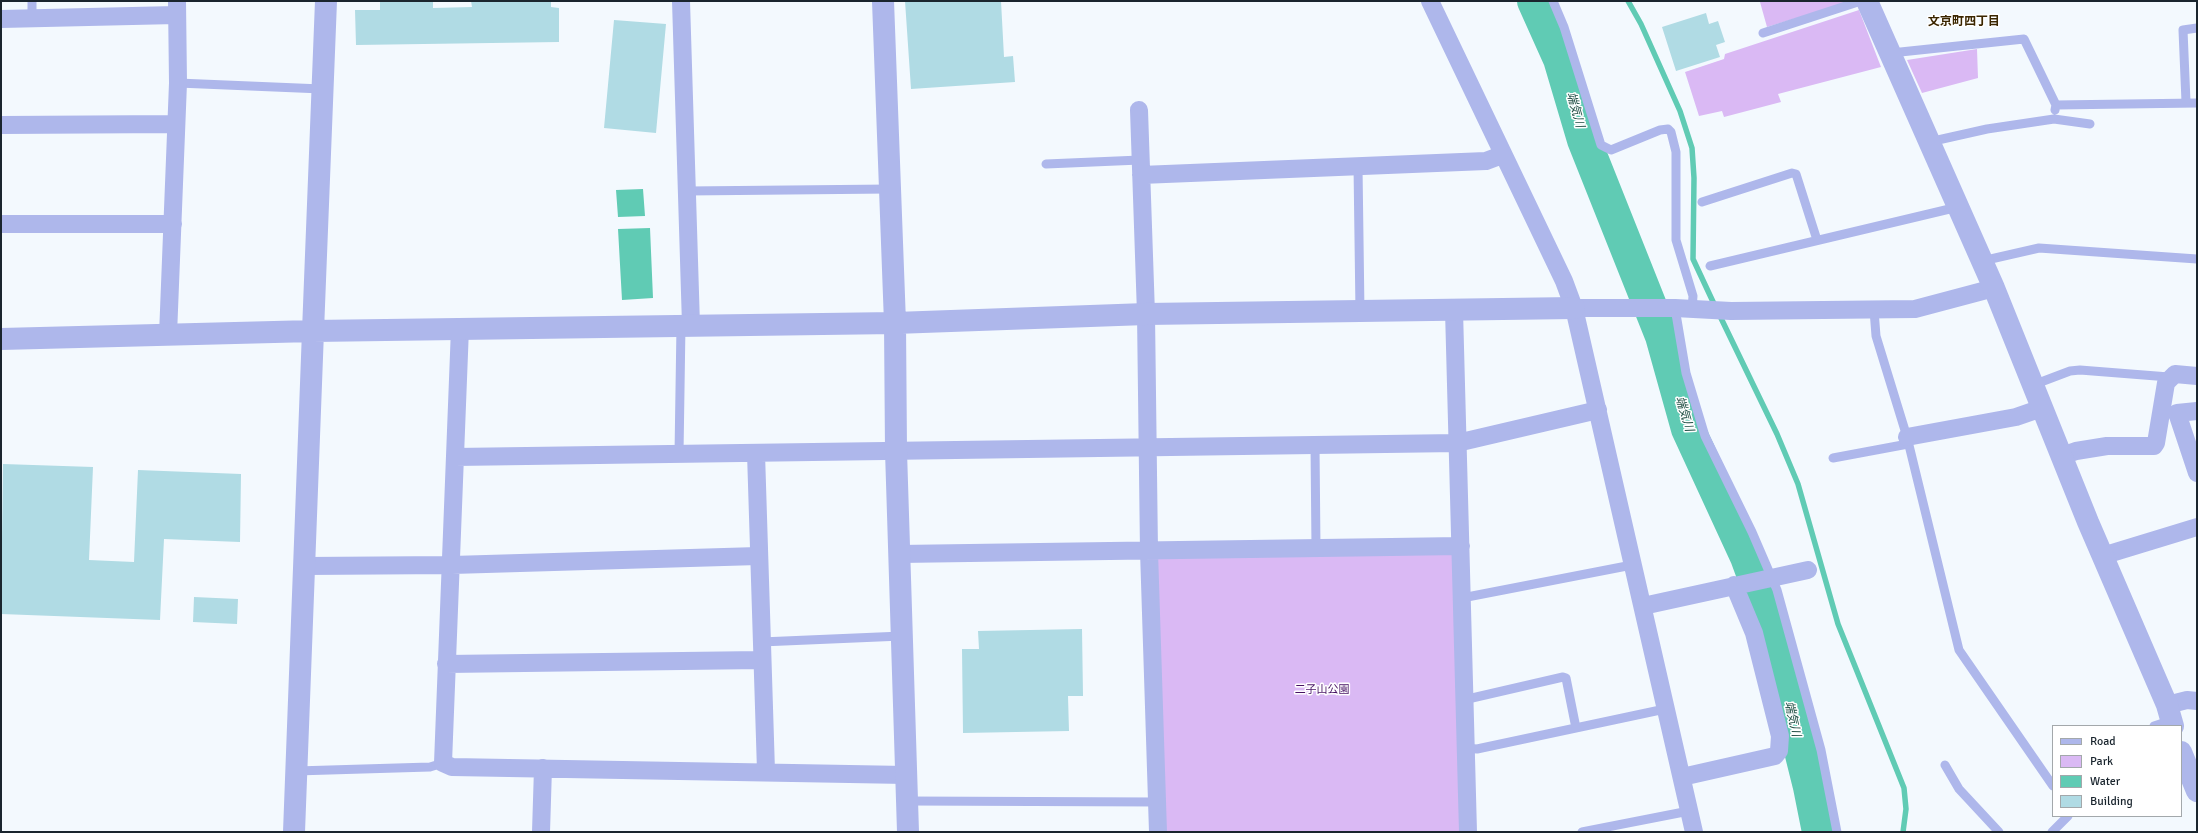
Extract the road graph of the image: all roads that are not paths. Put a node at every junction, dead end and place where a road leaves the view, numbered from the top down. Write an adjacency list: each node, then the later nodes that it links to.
1 (326, 1): 15 (street)
2 (681, 1): 30 (street)
3 (883, 1): 29 (street)
4 (1430, 1): 25 (street)
5 (1553, 1): 41 (lane)
6 (1861, 1): 12 (lane)
7 (1867, 1): 13 (street)
8 (177, 8): 9 (street); 14 (street)
9 (32, 10): 10 (street)
10 (1, 19)
11 (2197, 28): 16 (lane)
12 (1763, 33)
13 (1890, 53): 18 (lane); 24 (street)
14 (178, 83): 15 (lane); 21 (street)
15 (323, 89): 49 (street)
16 (2186, 102): 17 (lane); 18 (lane)
17 (2197, 102)
18 (2056, 105): 20 (lane)
19 (1139, 110): 28 (street)
20 (2054, 119): 22 (lane); 24 (lane)
21 (176, 124): 23 (street); 34 (street)
22 (2090, 124)
23 (1, 125)
24 (1929, 142): 32 (street)
25 (1502, 155): 27 (street); 40 (street)
26 (1046, 164): 28 (lane)
27 (1358, 166): 28 (street); 44 (lane)
28 (1141, 168): 45 (street)
29 (890, 188): 30 (lane); 46 (street)
30 (687, 191): 47 (street)
31 (1702, 202): 35 (lane)
32 (1959, 206): 35 (lane); 37 (street)
33 (1, 224): 34 (street)
34 (173, 224): 50 (street)
35 (1817, 240): 38 (lane)
36 (2197, 258): 37 (lane)
37 (1982, 261): 39 (street)
38 (1710, 266)
39 (1994, 288): 43 (street); 54 (street)
40 (1574, 308): 41 (street); 42 (street); 56 (street)
41 (1684, 309): 43 (street); 80 (lane)
42 (1454, 310): 44 (street); 59 (street)
43 (1874, 310): 58 (lane)
44 (1360, 312): 45 (street)
45 (1146, 314): 46 (street); 61 (street)
46 (895, 323): 47 (street); 62 (street)
47 (686, 325): 48 (street); 64 (lane)
48 (460, 328): 49 (street); 66 (street)
49 (313, 331): 50 (street); 78 (street)
50 (168, 334): 51 (street)
51 (1, 339)
52 (2197, 376): 53 (street)
53 (2169, 377): 54 (lane); 65 (street)
54 (2033, 385): 55 (street)
55 (2042, 408): 58 (street); 65 (street)
56 (1598, 410): 59 (street); 77 (street)
57 (2197, 411): 68 (street)
58 (1908, 440): 67 (lane); 102 (lane)
59 (1457, 443): 60 (street); 70 (street)
60 (1315, 444): 61 (street); 71 (lane)
61 (1146, 447): 62 (street); 72 (street)
62 (896, 451): 63 (street); 73 (street)
63 (756, 453): 64 (street); 74 (street)
64 (679, 454): 66 (street)
65 (2062, 456): 75 (street)
66 (455, 457): 76 (street)
67 (1833, 458)
68 (2197, 473)
69 (2197, 527): 75 (street)
70 (1461, 546): 71 (street); 82 (street)
71 (1316, 550): 72 (street)
72 (1149, 551): 73 (street); 105 (street)
73 (899, 554): 84 (street)
74 (758, 556): 76 (street); 85 (street)
75 (2102, 556): 91 (street)
76 (452, 565): 78 (street); 87 (street)
77 (1632, 565): 82 (lane); 83 (street)
78 (305, 566): 98 (street)
79 (1808, 570): 80 (street)
80 (1772, 578): 81 (street); 115 (lane)
81 (1734, 585): 83 (street); 101 (street)
82 (1462, 598): 88 (street)
83 (1642, 606): 90 (street)
84 (902, 636): 85 (lane); 100 (street)
85 (761, 642): 86 (street)
86 (761, 660): 87 (street); 99 (street)
87 (446, 664): 95 (street)
88 (1464, 698): 92 (lane); 93 (street)
89 (2197, 701): 91 (street)
90 (1665, 709): 92 (lane); 101 (street)
91 (2166, 719)
92 (1576, 728): 93 (lane)
93 (1465, 748): 112 (street)
94 (2182, 754): 103 (street)
95 (443, 763): 97 (street); 98 (lane)
96 (1945, 765): 116 (lane)
97 (543, 768): 99 (street); 109 (street)
98 (296, 771): 108 (street)
99 (766, 771): 100 (street)
100 (906, 775): 104 (street)
101 (1682, 777): 106 (street)
102 (2052, 785)
103 (2197, 791)
104 (907, 801): 105 (lane); 110 (street)
105 (1157, 802): 111 (street)
106 (1689, 811): 113 (lane); 114 (street)
107 (2067, 817): 117 (lane)
108 (294, 832)
109 (541, 832)
110 (908, 832)
111 (1158, 832)
112 (1468, 832)
113 (1582, 832)
114 (1694, 832)
115 (1837, 832)
116 (1999, 832)
117 (2052, 832)

